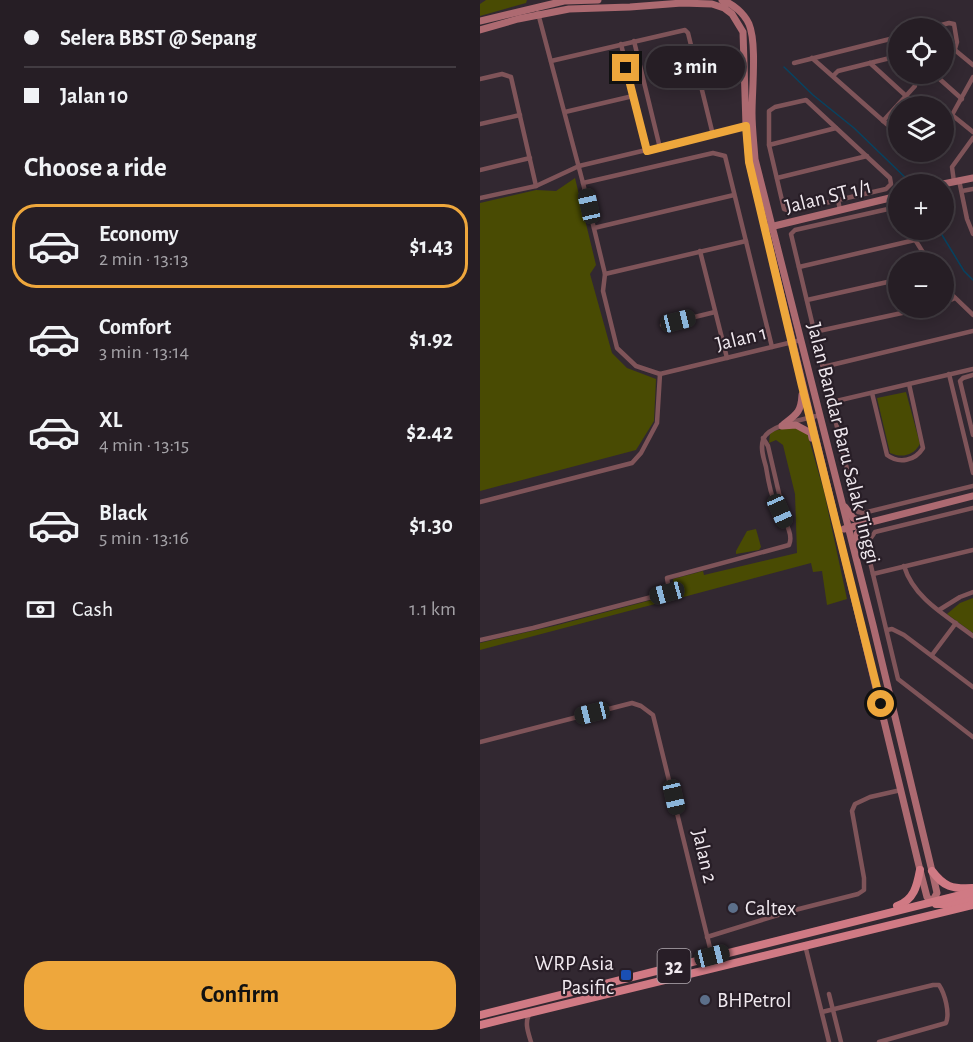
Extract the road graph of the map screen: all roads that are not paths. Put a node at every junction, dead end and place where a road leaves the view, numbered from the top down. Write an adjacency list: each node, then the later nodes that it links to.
1 (597, 0): 3 (main road, Jalan Bandar Baru Salak Tinggi)
2 (722, 0): 34 (main road, Jalan Bandar Baru Salak Tinggi)
3 (537, 11): 4 (main road, Jalan Bandar Baru Salak Tinggi); 6 (main road, Jalan Bandar Baru Salak Tinggi); 14 (street); 34 (main road, Jalan Bandar Baru Salak Tinggi)
4 (480, 21)
5 (954, 24): 10 (street)
6 (480, 30)
7 (888, 39): 12 (street)
8 (634, 41): 9 (street); 37 (street); 40 (street)
9 (621, 44): 14 (street); 23 (street)
10 (954, 45)
11 (954, 49): 17 (street)
12 (812, 58): 15 (street); 18 (street)
13 (888, 58): 16 (street)
14 (551, 61): 26 (street)
15 (794, 63)
16 (870, 63): 18 (street); 24 (street)
17 (973, 65)
18 (833, 76): 31 (street)
19 (973, 77): 25 (street)
20 (480, 79): 28 (street)
21 (945, 84): 25 (street)
22 (915, 86): 24 (street)
23 (633, 96): 26 (street); 41 (street)
24 (905, 96)
25 (962, 99): 27 (street)
26 (566, 112): 44 (street)
27 (954, 113)
28 (520, 115): 32 (street); 43 (street)
29 (888, 116): 31 (street)
30 (954, 118): 36 (street)
31 (884, 121): 33 (street)
32 (480, 124)
33 (888, 125)
34 (749, 126): 37 (street); 59 (main road, Jalan Bandar Baru Salak Tinggi)
35 (837, 128): 39 (street); 39 (street); 42 (street)
36 (973, 132)
37 (713, 135): 40 (street)
38 (973, 138): 48 (street)
39 (769, 146): 46 (street)
40 (660, 148): 41 (street)
41 (647, 151): 44 (street)
42 (867, 156): 46 (street); 56 (street)
43 (530, 158): 45 (street); 50 (street)
44 (579, 166): 49 (street); 50 (street)
45 (480, 170)
46 (777, 178): 56 (street)
47 (973, 178): 48 (main road)
48 (956, 181): 52 (street)
49 (584, 183): 53 (street); 60 (street)
50 (536, 186): 54 (street)
51 (973, 189): 52 (street)
52 (962, 191): 61 (street)
53 (734, 195): 60 (street); 63 (street)
54 (480, 198)
55 (888, 198): 57 (main road, Jalan ST 1/1)
56 (838, 200): 57 (street)
57 (840, 210): 59 (main road, Jalan ST 1/1)
58 (888, 210): 66 (street)
59 (769, 227): 77 (main road, Jalan Bandar Baru Salak Tinggi); 78 (main road, Jalan Bandar Baru Salak Tinggi)
60 (594, 228): 67 (street)
61 (973, 232)
62 (915, 240): 65 (street); 66 (street)
63 (746, 241): 64 (street); 79 (street)
64 (700, 251): 67 (street); 71 (street)
65 (923, 252)
66 (799, 267): 70 (street)
67 (605, 274): 83 (street)
68 (888, 282): 70 (street)
69 (955, 298): 72 (street)
70 (807, 300): 76 (street)
71 (715, 312): 74 (street); 80 (street)
72 (973, 315)
73 (888, 316): 76 (street)
74 (662, 325)
75 (973, 331): 81 (street)
76 (814, 332): 81 (street)
77 (801, 340): 78 (street, Jalan 1); 90 (main road, Jalan Bandar Baru Salak Tinggi)
78 (792, 342): 79 (street, Jalan 1); 87 (main road, Jalan Bandar Baru Salak Tinggi)
79 (772, 347): 80 (street, Jalan 1)
80 (727, 358): 83 (street, Jalan 1)
81 (823, 367): 89 (street)
82 (973, 369): 84 (street)
83 (660, 374): 100 (street)
84 (949, 374): 86 (street); 94 (street)
85 (973, 375): 93 (street)
86 (909, 384): 88 (street); 88 (street)
87 (802, 386): 91 (main road, Jalan Bandar Baru Salak Tinggi); 92 (main road)
88 (872, 393): 89 (street)
89 (832, 402): 97 (street)
90 (820, 415): 91 (street); 99 (main road, Jalan Bandar Baru Salak Tinggi)
91 (810, 417): 92 (street); 95 (main road, Jalan Bandar Baru Salak Tinggi)
92 (782, 426): 95 (main road); 114 (street)
93 (973, 436): 94 (street)
94 (964, 438): 96 (street)
95 (824, 472): 104 (main road, Jalan Bandar Baru Salak Tinggi)
96 (973, 473)
97 (973, 486)
98 (973, 496): 102 (main road)
99 (840, 499): 102 (main road); 103 (main road, Jalan Bandar Baru Salak Tinggi)
100 (480, 502)
101 (973, 508): 108 (street)
102 (866, 523): 103 (main road); 106 (main road)
103 (848, 528): 104 (main road); 106 (main road, Jalan Bandar Baru Salak Tinggi)
104 (839, 531): 119 (main road, Jalan Bandar Baru Salak Tinggi)
105 (973, 550): 107 (street)
106 (855, 554): 120 (main road, Jalan Bandar Baru Salak Tinggi)
107 (904, 566): 108 (street); 110 (street)
108 (873, 574): 112 (street)
109 (973, 592): 110 (street)
110 (939, 610): 111 (street)
111 (956, 623): 113 (street); 115 (street)
112 (887, 630): 115 (street); 117 (street)
113 (973, 636)
114 (480, 640)
115 (932, 655): 116 (street)
116 (973, 687)
117 (973, 737)
118 (480, 742): 130 (street, Jalan 2)
119 (902, 790): 121 (main road, Jalan Bandar Baru Salak Tinggi); 130 (street)
120 (921, 826): 121 (main road); 123 (main road, Jalan Bandar Baru Salak Tinggi)
121 (910, 829): 122 (main road, Jalan Bandar Baru Salak Tinggi)
122 (920, 870): 126 (main road, Jalan Bandar Baru Salak Tinggi); 128 (main road)
123 (932, 871): 124 (main road); 126 (main road, Jalan Bandar Baru Salak Tinggi)
124 (973, 890): 126 (main road, 32)
125 (973, 898): 126 (main road)
126 (932, 902): 128 (main road, 32); 129 (main road)
127 (973, 904): 129 (main road, 32)
128 (868, 918): 132 (main road, 32)
129 (867, 929): 131 (main road, 32)
130 (707, 937): 132 (street, Jalan 2)
131 (805, 945): 135 (main road, 32); 136 (street)
132 (712, 956): 137 (main road, 32)
133 (829, 994): 134 (street)
134 (833, 1009): 136 (street); 143 (street); 144 (street)
135 (531, 1012): 138 (main road, 32); 140 (street)
136 (822, 1012): 142 (street)
137 (480, 1015)
138 (514, 1016): 139 (main road, 32); 140 (street)
139 (480, 1025)
140 (527, 1026): 141 (street)
141 (531, 1042)
142 (829, 1042)
143 (841, 1042)
144 (879, 1042)

